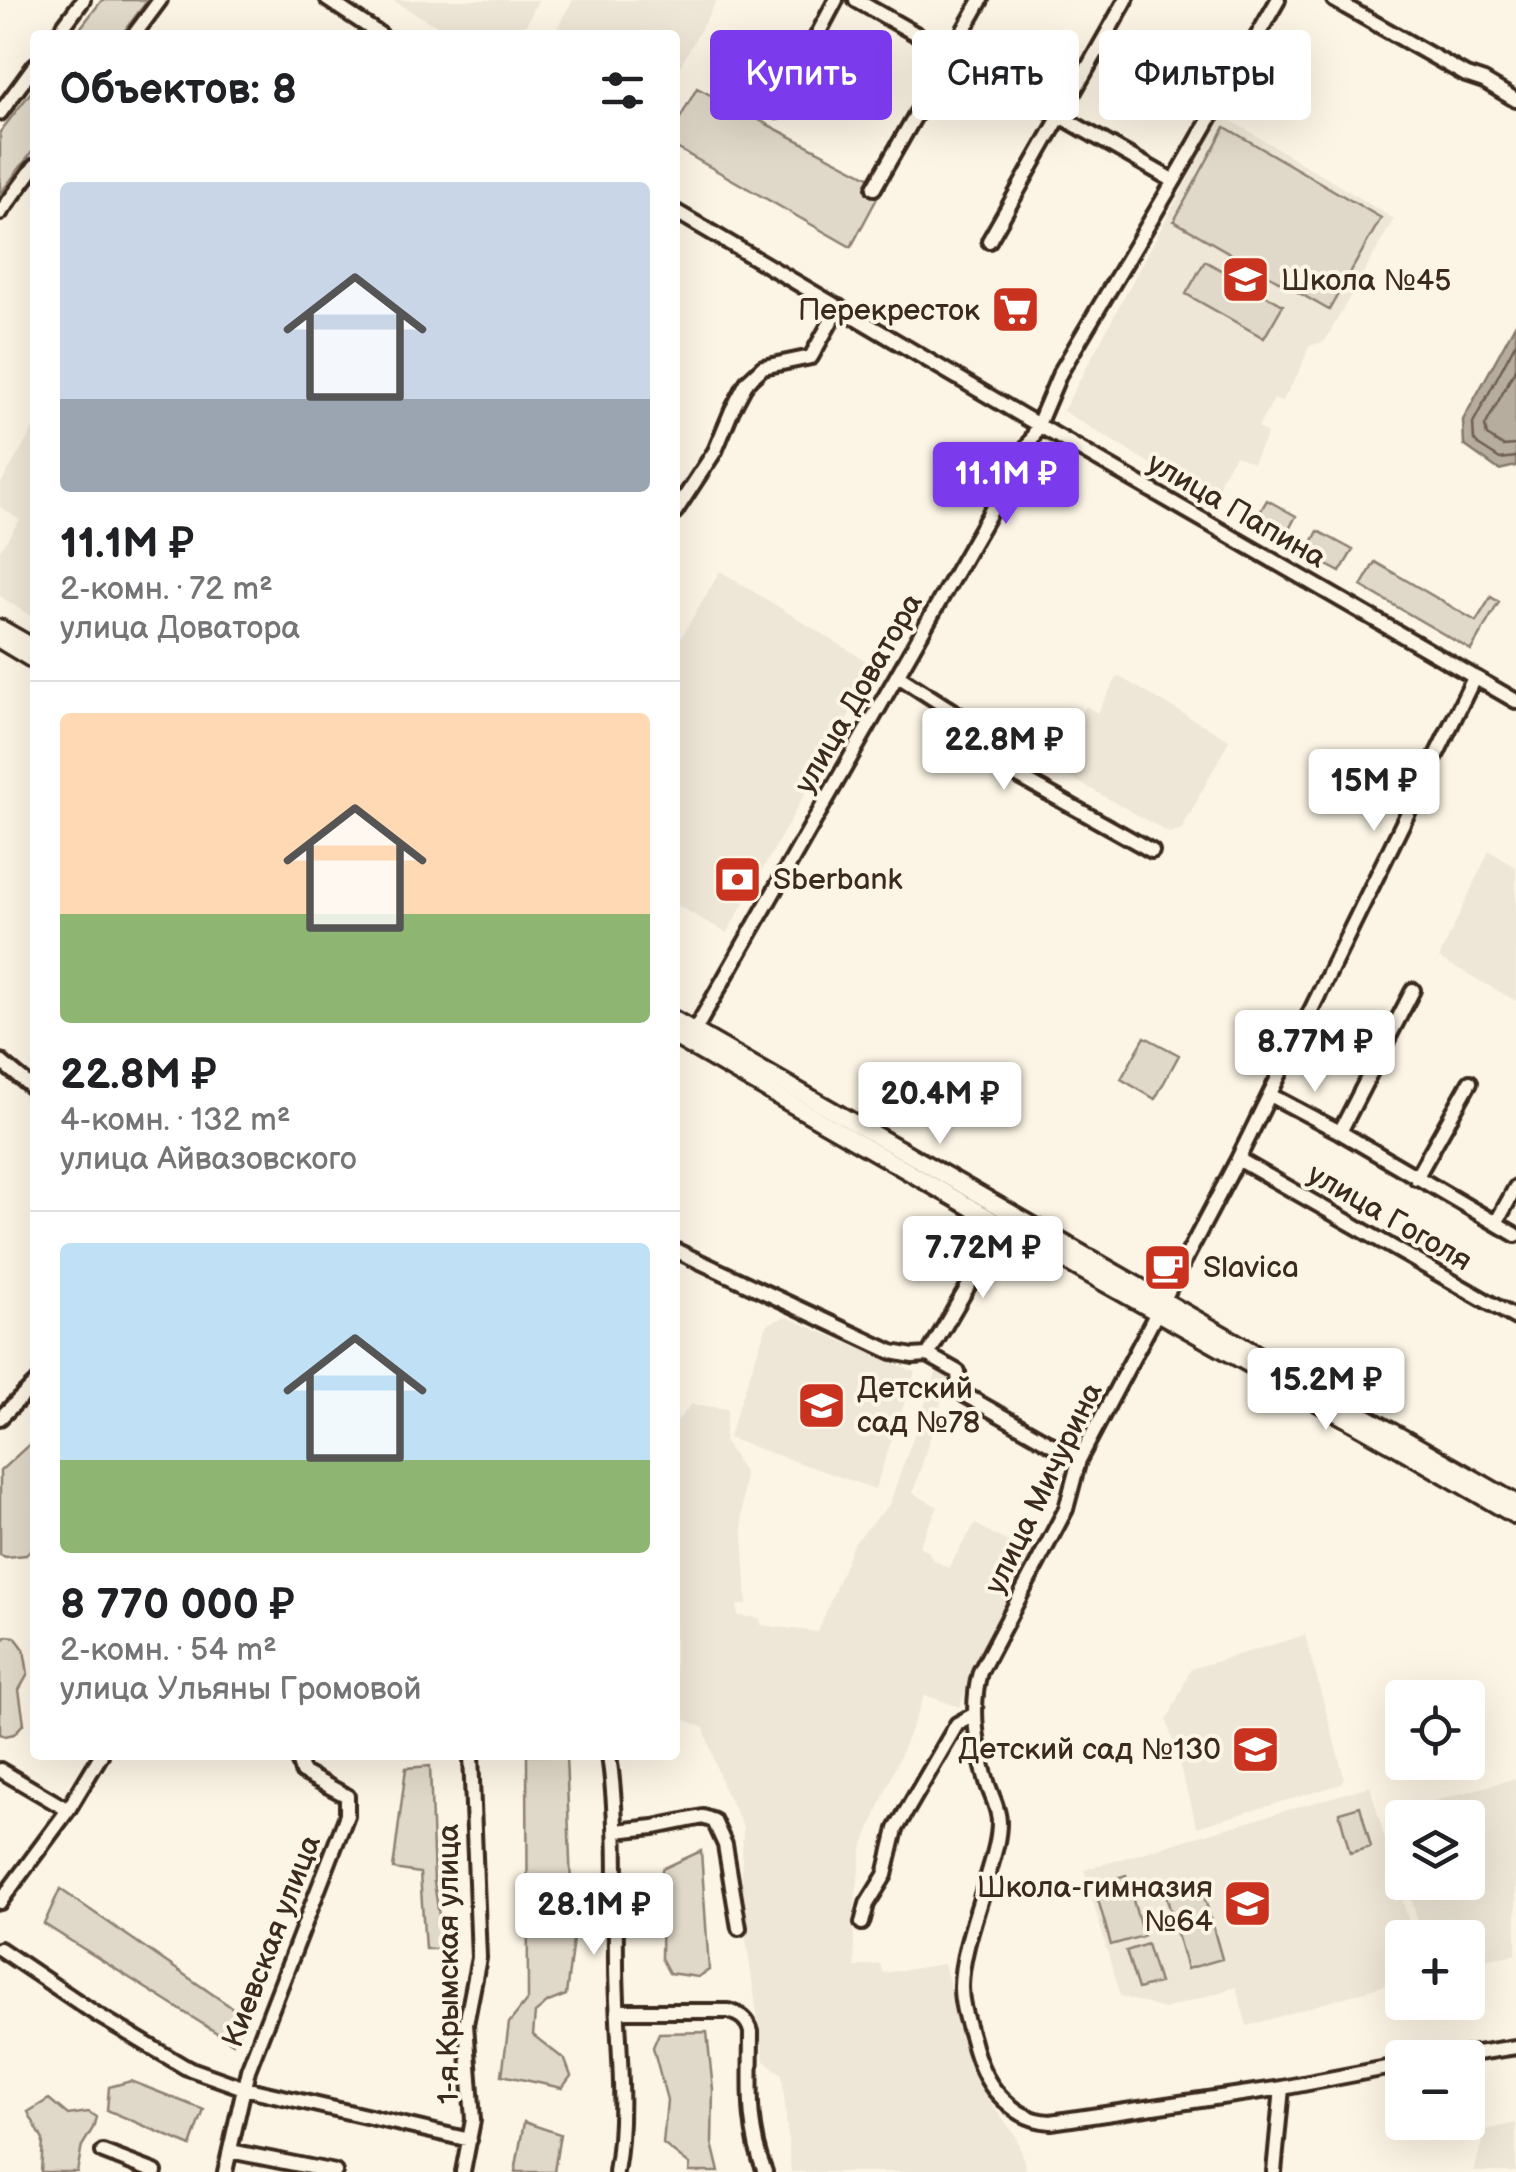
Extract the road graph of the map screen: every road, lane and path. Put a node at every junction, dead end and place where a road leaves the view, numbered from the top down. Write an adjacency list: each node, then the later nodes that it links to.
1 (83, 0): 10 (street)
2 (160, 0): 11 (street)
3 (328, 0): 12 (street)
4 (836, 0): 13 (street)
5 (856, 0): 15 (street)
6 (981, 0): 14 (street)
7 (1126, 0): 17 (street)
8 (1278, 0): 24 (street, улица Доватора)
9 (1334, 0): 18 (street)
10 (61, 30)
11 (138, 30)
12 (373, 30)
13 (820, 30)
14 (964, 30)
15 (912, 32)
16 (30, 72): 19 (street)
17 (1079, 84)
18 (1516, 100)
19 (0, 113)
20 (913, 120): 25 (street)
21 (1059, 120): 28 (street)
22 (1068, 120): 24 (street)
23 (30, 173): 26 (street)
24 (1174, 181): 30 (street, улица Доватора)
25 (874, 188)
26 (0, 213)
27 (680, 213): 29 (street, улица Папина)
28 (989, 241)
29 (839, 308): 30 (street, улица Папина); 31 (street)
30 (1040, 425): 36 (street, улица Доватора); 37 (street, улица Папина)
31 (680, 504)
32 (0, 628): 34 (main road)
33 (0, 640): 35 (main road)
34 (30, 645)
35 (30, 658)
36 (898, 676): 39 (street); 41 (street, улица Доватора)
37 (1474, 678): 38 (street, улица Папина); 45 (street, улица Мичурина)
38 (1516, 701)
39 (1152, 851)
40 (1413, 990): 46 (street)
41 (685, 1037): 51 (main road); 54 (main road)
42 (0, 1061): 44 (street)
43 (1470, 1082): 48 (street)
44 (30, 1086)
45 (1270, 1095): 46 (street); 47 (street, улица Мичурина)
46 (1340, 1132): 48 (street)
47 (1238, 1159): 54 (street, улица Мичурина); 55 (street, улица Гоголя)
48 (1416, 1178): 50 (street)
49 (1516, 1188): 50 (street)
50 (1496, 1224): 52 (street)
51 (1002, 1226): 54 (main road); 56 (street)
52 (1516, 1235)
53 (680, 1252): 56 (street)
54 (1161, 1307): 59 (street, улица Мичурина); 60 (main road)
55 (1516, 1318)
56 (928, 1355): 59 (street)
57 (30, 1389): 58 (street)
58 (0, 1418)
59 (1078, 1460): 61 (street, улица Мичурина)
60 (1515, 1504)
61 (975, 1714): 70 (street); 78 (street, улица Мичурина)
62 (98, 1760): 67 (street)
63 (298, 1760): 77 (street, Киевская улица)
64 (471, 1760): 79 (street, 1-я Крымская улица)
65 (609, 1760): 68 (street)
66 (0, 1770): 67 (street)
67 (68, 1810): 69 (street)
68 (616, 1831): 71 (street); 73 (street)
69 (0, 1902)
70 (862, 1923)
71 (739, 1928)
72 (0, 1949): 77 (street)
73 (618, 2011): 82 (street); 88 (street)
74 (1516, 2047): 75 (street)
75 (1485, 2052)
76 (1385, 2069): 78 (street, улица Мичурина)
77 (244, 2088): 79 (street); 80 (street, Киевская улица)
78 (1282, 2088): 89 (street)
79 (470, 2140): 86 (street, 1-я Крымская улица)
80 (230, 2151): 84 (street, Киевская улица); 85 (street)
81 (103, 2152): 83 (street)
82 (617, 2166): 87 (street)
83 (155, 2172)
84 (226, 2172)
85 (336, 2172)
86 (464, 2172)
87 (630, 2172)
88 (765, 2172)
89 (1274, 2172)

